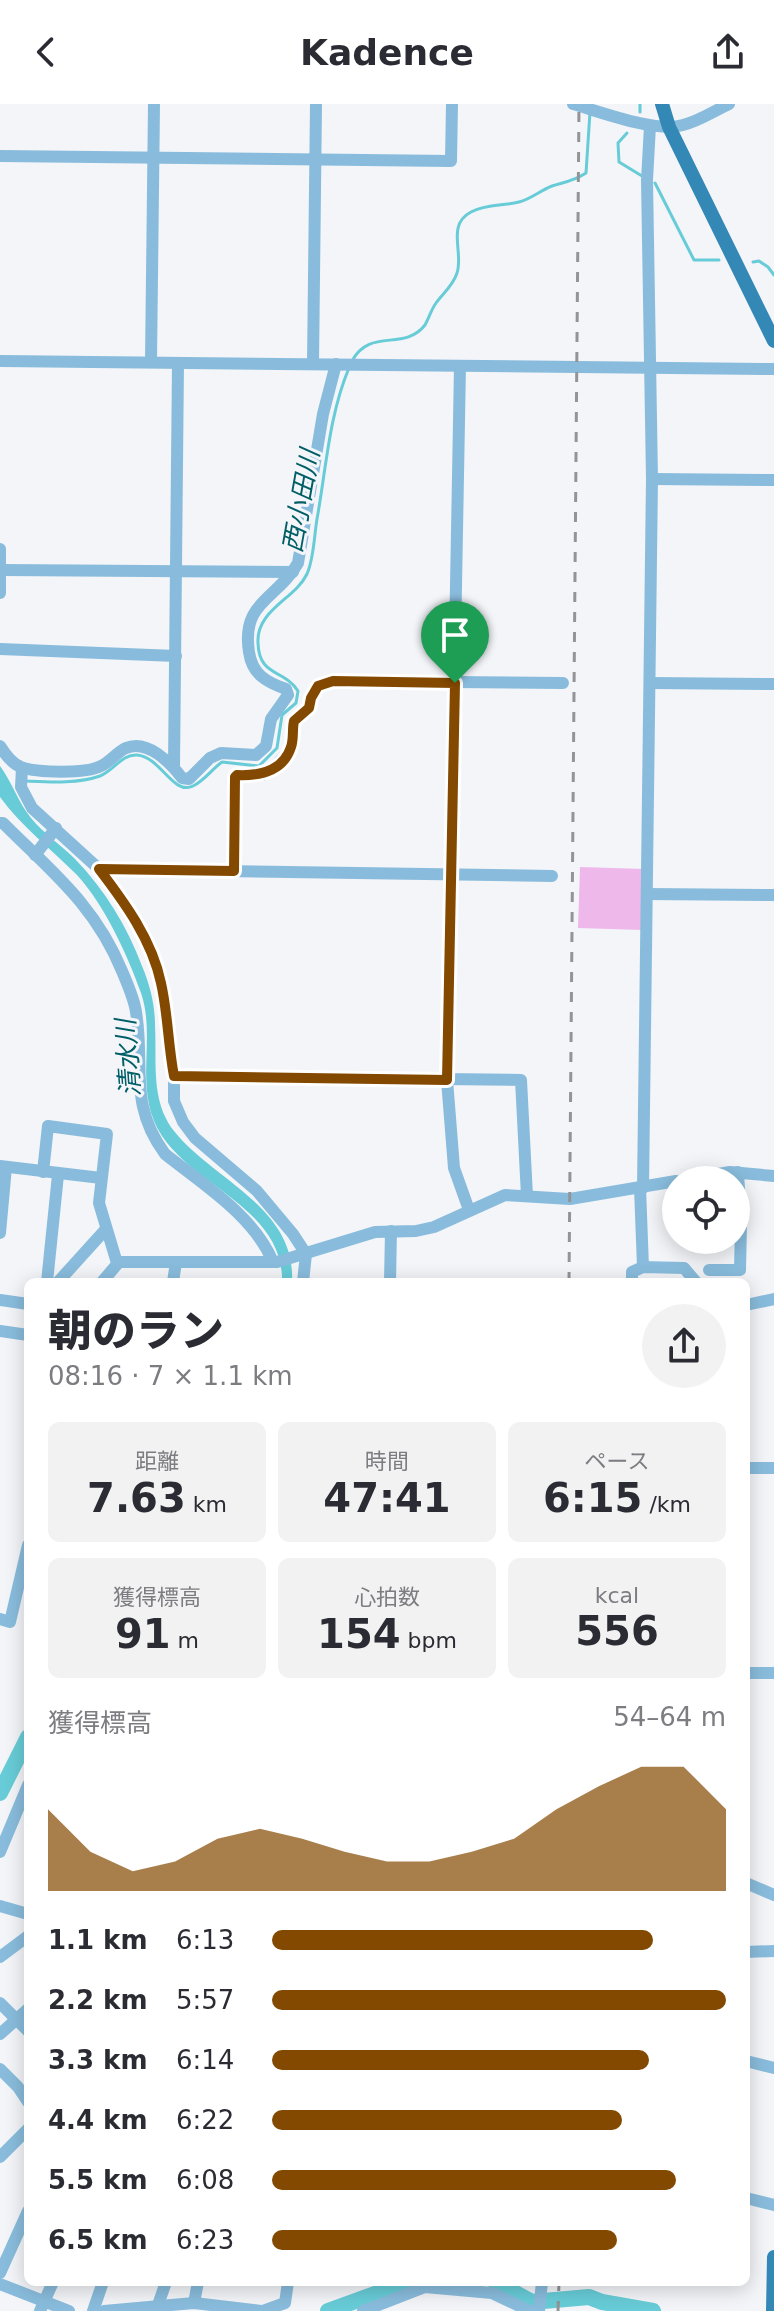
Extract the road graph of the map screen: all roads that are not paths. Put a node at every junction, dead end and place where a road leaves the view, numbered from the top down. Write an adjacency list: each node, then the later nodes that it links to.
1 (154, 104): 10 (street)
2 (316, 104): 11 (street)
3 (452, 104): 11 (street)
4 (662, 104): 8 (main road)
5 (729, 104): 8 (street)
6 (578, 105): 7 (street)
7 (650, 126): 8 (street); 19 (street)
8 (669, 127): 12 (main road)
9 (0, 156): 10 (street)
10 (153, 157): 11 (street); 14 (street)
11 (315, 159): 16 (street)
12 (774, 341)
13 (0, 361): 14 (street)
14 (151, 362): 15 (street)
15 (178, 363): 16 (street); 25 (street)
16 (313, 364): 17 (street)
17 (338, 364): 18 (street); 26 (street)
18 (460, 366): 19 (street); 30 (street)
19 (651, 368): 20 (street); 21 (street)
20 (774, 369)
21 (652, 479): 22 (street); 32 (street)
22 (774, 480)
23 (0, 549): 24 (street)
24 (2, 570): 25 (street); 27 (street)
25 (177, 570): 26 (street); 29 (street)
26 (293, 572): 35 (street)
27 (0, 593)
28 (0, 649): 29 (street)
29 (176, 656): 35 (street)
30 (455, 683): 31 (street); 41 (street); 42 (street)
31 (563, 683)
32 (650, 683): 33 (street); 44 (street)
33 (774, 684)
34 (0, 746): 36 (street)
35 (174, 767): 36 (street)
36 (22, 768): 38 (street)
37 (1, 820): 39 (street)
38 (56, 828): 39 (street); 40 (street)
39 (35, 855): 64 (street)
40 (99, 869): 41 (street); 46 (street)
41 (234, 871): 42 (street)
42 (451, 874): 43 (street); 47 (street)
43 (552, 876)
44 (647, 894): 45 (street); 55 (street)
45 (774, 895)
46 (174, 1076): 47 (street); 62 (street)
47 (447, 1080): 56 (street); 57 (street)
48 (3, 1166): 49 (street); 60 (street)
49 (43, 1172): 51 (street); 53 (street)
50 (750, 1173): 52 (street)
51 (58, 1175): 53 (street); 68 (street)
52 (774, 1176)
53 (101, 1178): 58 (street)
54 (662, 1184): 55 (street)
55 (642, 1188): 56 (street); 66 (street)
56 (527, 1196): 57 (street)
57 (469, 1210): 59 (street)
58 (106, 1229): 65 (street); 69 (street)
59 (391, 1231): 62 (street); 73 (street)
60 (0, 1233)
61 (740, 1254): 67 (street)
62 (302, 1255): 64 (street); 72 (street)
63 (176, 1262): 64 (street); 65 (street); 71 (street)
64 (275, 1262)
65 (117, 1263): 70 (street)
66 (643, 1267): 74 (street); 75 (street)
67 (709, 1270)
68 (47, 1278)
69 (62, 1278)
70 (105, 1278)
71 (174, 1278)
72 (303, 1278)
73 (390, 1278)
74 (632, 1278)
75 (693, 1278)
76 (774, 1299): 79 (street)
77 (0, 1300): 78 (street)
78 (24, 1303)
79 (750, 1304)
80 (0, 1331): 81 (street)
81 (24, 1334)
82 (750, 1468): 83 (street)
83 (774, 1468)
84 (24, 1562): 85 (street)
85 (0, 1619)
86 (750, 1673): 87 (street)
87 (774, 1673)
88 (24, 1795): 89 (street)
89 (0, 1852)
90 (750, 1885): 91 (street)
91 (774, 1895)
92 (0, 1906): 93 (street)
93 (24, 1913)
94 (24, 1939): 97 (street)
95 (774, 1951): 96 (street)
96 (750, 1952)
97 (0, 1957)
98 (0, 2003): 100 (street)
99 (24, 2012): 100 (street)
100 (16, 2019): 101 (street); 102 (street)
101 (24, 2027)
102 (0, 2034)
103 (750, 2062): 104 (street)
104 (774, 2068)
105 (0, 2069): 106 (street)
106 (24, 2096)
107 (24, 2132): 109 (street)
108 (0, 2133): 109 (street)
109 (14, 2140): 110 (street)
110 (0, 2157)
111 (750, 2199): 112 (street)
112 (774, 2205)
113 (24, 2220): 115 (street)
114 (773, 2266): 132 (main road)
115 (0, 2273)
116 (0, 2284): 126 (street)
117 (51, 2286): 126 (street)
118 (102, 2286): 129 (street)
119 (165, 2286): 123 (street)
120 (196, 2286): 124 (street)
121 (287, 2286): 131 (street)
122 (541, 2286): 125 (street)
123 (158, 2305): 124 (street); 130 (street)
124 (186, 2306): 131 (street)
125 (538, 2306): 127 (street)
126 (42, 2307): 128 (street)
127 (370, 2310)
128 (69, 2311)
129 (93, 2311)
130 (104, 2311)
131 (262, 2311)
132 (773, 2311)

